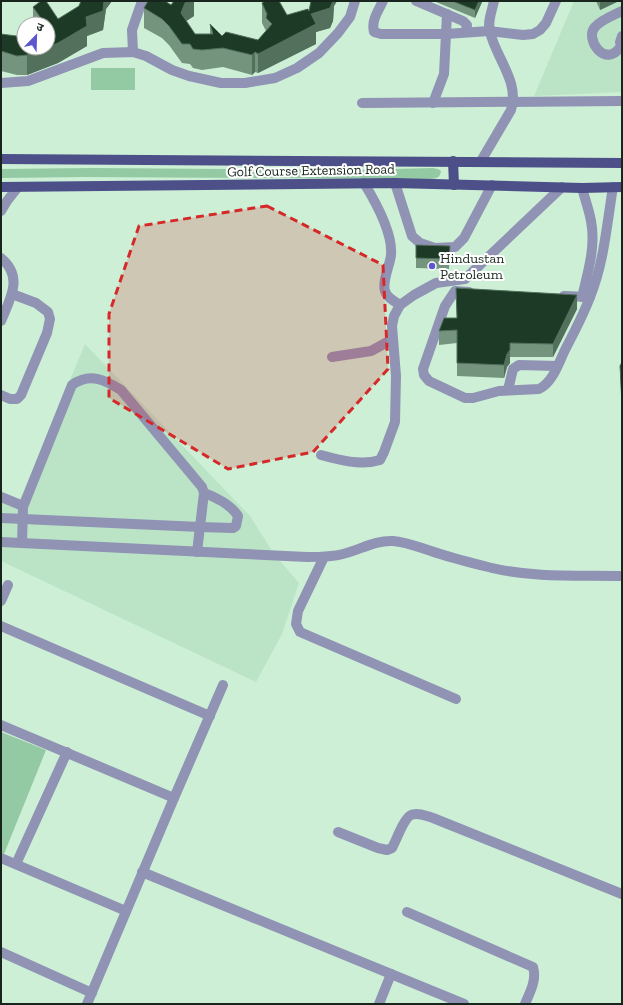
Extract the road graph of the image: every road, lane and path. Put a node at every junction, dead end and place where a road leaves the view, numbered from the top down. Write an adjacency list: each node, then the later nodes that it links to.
1 (142, 1): 13 (street)
2 (355, 1): 13 (street)
3 (383, 1): 11 (street)
4 (416, 1): 8 (street)
5 (494, 1): 9 (street)
6 (556, 1): 9 (street)
7 (622, 11): 12 (street)
8 (447, 14): 10 (street); 11 (street)
9 (489, 31): 10 (street); 16 (street)
10 (466, 32): 11 (street)
11 (446, 34): 18 (street)
12 (622, 43)
13 (133, 52): 14 (street)
14 (1, 83)
15 (622, 101): 16 (street)
16 (513, 102): 18 (street); 21 (street)
17 (362, 103): 18 (street)
18 (433, 103)
19 (1, 159): 20 (main road, Golf Course Extension Road)
20 (453, 161): 21 (main road, Golf Course Extension Road); 25 (main road)
21 (481, 161): 22 (main road, Golf Course Extension Road)
22 (622, 163)
23 (364, 183): 24 (main road, Golf Course Extension Road); 28 (main road, Golf Course Extension Road); 38 (street)
24 (395, 183): 25 (main road, Golf Course Extension Road); 26 (street)
25 (454, 185): 26 (main road, Golf Course Extension Road)
26 (492, 186): 29 (main road, Golf Course Extension Road)
27 (1, 187): 28 (main road, Golf Course Extension Road)
28 (18, 187): 32 (street)
29 (562, 187): 31 (main road, Golf Course Extension Road); 38 (street)
30 (618, 187): 31 (main road, Golf Course Extension Road); 37 (street)
31 (582, 188): 37 (street)
32 (1, 211)
33 (1, 258): 35 (street)
34 (479, 292): 43 (street)
35 (12, 294): 39 (street); 44 (street)
36 (550, 296): 37 (street)
37 (586, 297): 42 (street)
38 (400, 305): 40 (street)
39 (1, 321)
40 (393, 340): 41 (street); 45 (street)
41 (332, 357)
42 (557, 366): 43 (street); 43 (street)
43 (508, 390)
44 (1, 396)
45 (321, 455)
46 (204, 493): 48 (street); 51 (street); 51 (street)
47 (1, 497): 48 (street)
48 (23, 506): 50 (street)
49 (1, 518): 50 (street)
50 (22, 518): 51 (street); 53 (street)
51 (200, 527): 54 (street)
52 (1, 542): 53 (street)
53 (22, 544): 54 (street)
54 (197, 552): 55 (street)
55 (324, 557): 56 (street); 61 (street)
56 (622, 576)
57 (8, 585): 58 (street)
58 (1, 601)
59 (1, 626): 62 (street)
60 (224, 685): 62 (street)
61 (456, 699)
62 (210, 716): 65 (street)
63 (1, 725): 64 (street)
64 (67, 752): 65 (street); 68 (street)
65 (174, 798): 69 (street)
66 (338, 832): 70 (street)
67 (1, 858): 68 (street)
68 (16, 864): 71 (street)
69 (142, 872): 71 (street); 74 (street)
70 (622, 894)
71 (126, 912): 75 (street)
72 (407, 912): 79 (street)
73 (1, 952): 75 (street)
74 (391, 974): 77 (street); 78 (street)
75 (92, 993): 76 (street)
76 (87, 1004)
77 (379, 1004)
78 (464, 1004)
79 (525, 1004)

